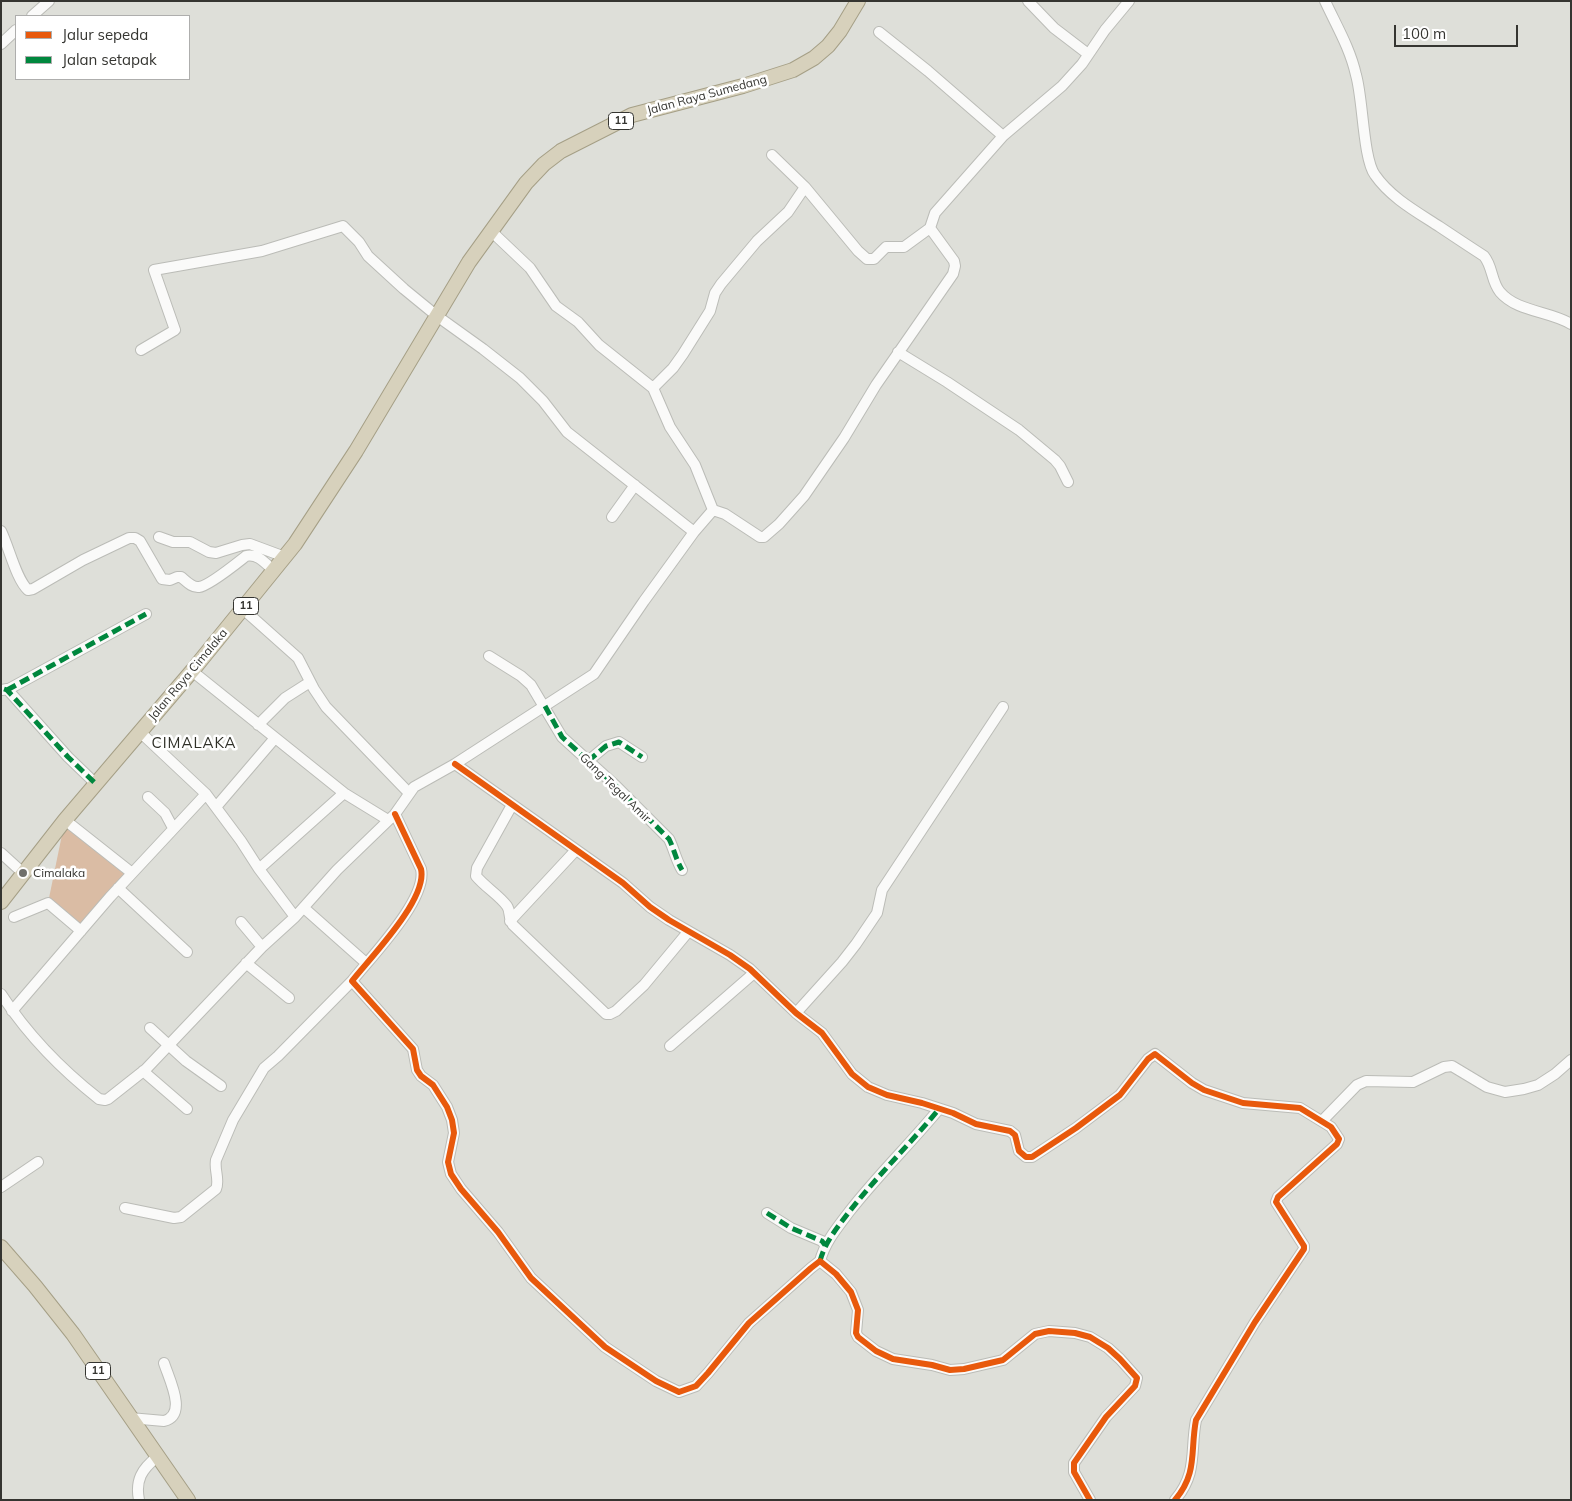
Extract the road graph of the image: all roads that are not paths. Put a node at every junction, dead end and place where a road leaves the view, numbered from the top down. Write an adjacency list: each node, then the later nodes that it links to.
1 (49, 1): 6 (street)
2 (858, 1): 15 (highway, Jalan Raya Sumedang / 11)
3 (1028, 1): 10 (street)
4 (1129, 1): 10 (street)
5 (1324, 1): 17 (street)
6 (33, 15)
7 (15, 31): 9 (street)
8 (879, 32): 11 (street)
9 (1, 44)
10 (1088, 54): 11 (street)
11 (1003, 136): 14 (street)
12 (772, 155): 13 (street)
13 (805, 187): 14 (street); 20 (street)
14 (930, 228): 19 (street)
15 (490, 231): 16 (highway, Jalan Raya Sumedang / 11); 20 (street)
16 (437, 316): 18 (street); 22 (street); 28 (highway, Jalan Raya Cimalaka / 11)
17 (1571, 324)
18 (141, 350)
19 (898, 352): 21 (street); 23 (street)
20 (653, 388): 23 (street)
21 (1068, 482)
22 (635, 485): 24 (street); 26 (street)
23 (713, 510): 26 (street)
24 (612, 517)
25 (1, 531): 29 (street)
26 (694, 532): 36 (street)
27 (159, 537): 28 (street)
28 (285, 557): 29 (highway, Jalan Raya Cimalaka / 11)
29 (274, 571): 30 (highway, Jalan Raya Cimalaka / 11)
30 (242, 609): 33 (highway, Jalan Raya Cimalaka / 11); 34 (street)
31 (146, 614): 35 (street)
32 (489, 656): 36 (street, Gang Tegal Amir)
33 (192, 671): 38 (street); 39 (highway, Jalan Raya Cimalaka / 11)
34 (310, 682): 38 (street); 46 (street)
35 (6, 691): 44 (street)
36 (545, 706): 42 (street, Gang Tegal Amir); 43 (street)
37 (1003, 707): 78 (street)
38 (258, 725): 40 (street)
39 (140, 732): 44 (highway, Jalan Raya Cimalaka / 11); 47 (street)
40 (275, 738): 45 (street); 50 (street)
41 (642, 757): 42 (street)
42 (588, 761): 57 (street, Gang Tegal Amir)
43 (455, 764): 46 (street); 49 (street)
44 (96, 784): 52 (highway, Jalan Raya Cimalaka / 11)
45 (344, 793): 51 (street); 56 (street)
46 (410, 793): 51 (street)
47 (206, 794): 50 (street); 53 (street)
48 (148, 796): 53 (street)
49 (512, 806): 54 (street); 65 (street)
50 (216, 807): 56 (street)
51 (391, 817): 62 (street); 72 (street)
52 (65, 820): 58 (highway, Jalan Raya Cimalaka / 11); 59 (street)
53 (173, 828): 59 (street)
54 (576, 850): 65 (street); 68 (street)
55 (1, 852): 58 (street)
56 (259, 869): 64 (street)
57 (682, 870)
58 (23, 873): 61 (highway, 11)
59 (132, 873): 60 (street)
60 (118, 888): 67 (street); 70 (street)
61 (1, 902)
62 (304, 908): 64 (street); 72 (street)
63 (14, 917): 67 (street)
64 (295, 918): 69 (street)
65 (510, 921): 68 (street)
66 (241, 922): 69 (street)
67 (80, 931): 77 (street)
68 (688, 932): 73 (street)
69 (262, 947): 71 (street)
70 (187, 952)
71 (246, 963): 76 (street); 80 (street)
72 (366, 963): 74 (street)
73 (754, 972): 78 (street); 81 (street)
74 (352, 981): 90 (street); 94 (street)
75 (1, 994): 77 (street)
76 (289, 998)
77 (12, 1011): 83 (street)
78 (796, 1013): 86 (street)
79 (150, 1028): 80 (street)
80 (169, 1044): 83 (street); 84 (street)
81 (670, 1046)
82 (1571, 1060): 87 (street)
83 (143, 1071): 85 (street)
84 (221, 1086)
85 (187, 1109)
86 (939, 1109): 87 (street); 92 (street)
87 (1322, 1121): 101 (street)
88 (38, 1162): 89 (street)
89 (1, 1187)
90 (125, 1208)
91 (767, 1213): 92 (street)
92 (825, 1245): 94 (street)
93 (1, 1247): 96 (highway, 11)
94 (820, 1261): 100 (street)
95 (164, 1364): 96 (street)
96 (130, 1418): 97 (highway, 11)
97 (157, 1457): 98 (street); 99 (highway, 11)
98 (138, 1500)
99 (188, 1500)
100 (1090, 1500)
101 (1175, 1500)

